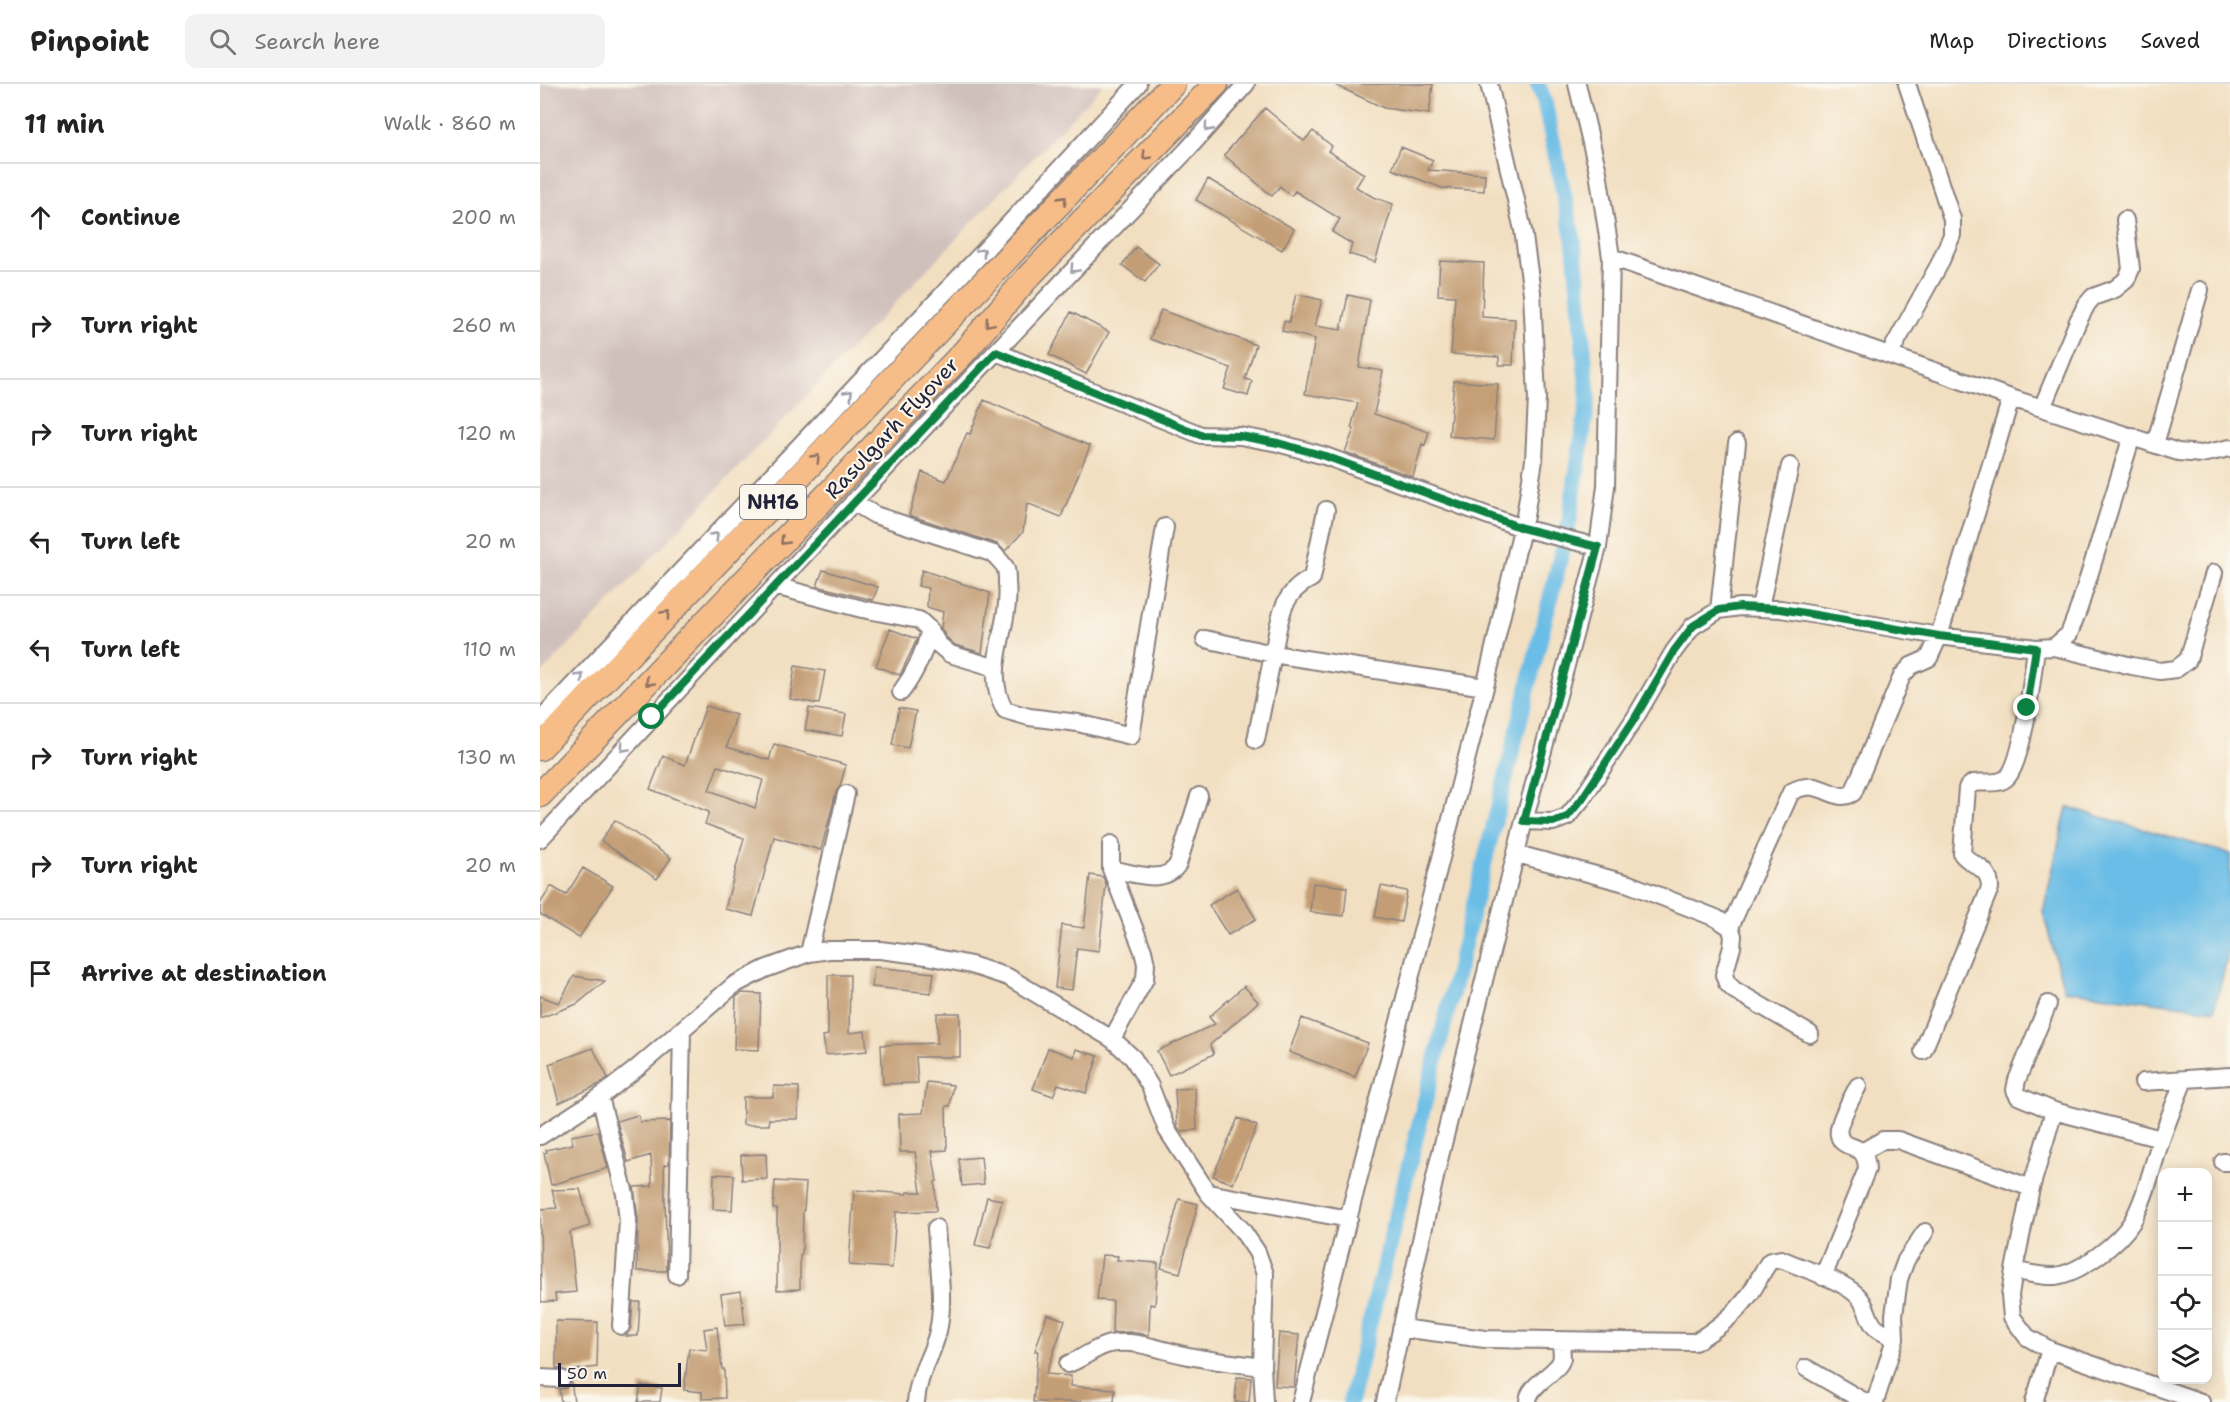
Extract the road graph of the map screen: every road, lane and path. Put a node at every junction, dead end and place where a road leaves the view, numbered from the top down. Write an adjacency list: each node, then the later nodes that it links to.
1 (1138, 84): 38 (street, one-way to 1)
2 (1173, 84): 40 (highway, Rasulgarh Flyover / NH16, one-way to 2)
3 (1216, 84): 42 (highway, Rasulgarh Flyover / NH16, one-way to 42)
4 (1246, 84): 11 (street, one-way to 11)
5 (1489, 84): 23 (street)
6 (1577, 84): 9 (street)
7 (1907, 84): 12 (street)
8 (2125, 220): 14 (street)
9 (1611, 257): 12 (street); 24 (street)
10 (2200, 290): 17 (street)
11 (996, 352): 20 (street); 23 (street)
12 (1889, 355): 13 (street)
13 (2011, 398): 14 (street); 30 (street)
14 (2042, 408): 15 (street)
15 (2132, 436): 17 (street); 32 (street)
16 (1737, 443): 28 (street)
17 (2155, 444): 18 (street)
18 (2230, 448)
19 (1790, 466): 27 (street)
20 (853, 502): 26 (street); 35 (street)
21 (1326, 510): 34 (street)
22 (1165, 527): 35 (street)
23 (1529, 530): 24 (street); 36 (street)
24 (1598, 547): 44 (street)
25 (2214, 573): 32 (street)
26 (775, 586): 29 (street); 45 (street, one-way to 45)
27 (1760, 608): 28 (street); 30 (street)
28 (1719, 610): 44 (street)
29 (930, 630): 35 (street); 37 (street)
30 (1939, 636): 33 (street); 49 (street)
31 (1205, 639): 34 (street)
32 (2054, 646): 33 (street)
33 (2036, 648): 55 (street)
34 (1273, 654): 36 (street); 39 (street)
35 (996, 668)
36 (1485, 687): 67 (street)
37 (902, 692)
38 (540, 720)
39 (1256, 740)
40 (540, 748)
41 (846, 794): 50 (street)
42 (540, 795)
43 (1199, 796): 48 (street)
44 (1524, 821): 47 (street)
45 (540, 839)
46 (1111, 844): 48 (street)
47 (1516, 854): 49 (street); 74 (street)
48 (1111, 869): 54 (street)
49 (1730, 927): 53 (street)
50 (809, 953): 52 (street); 54 (street)
51 (2048, 1004): 61 (street)
52 (682, 1030): 60 (street); 71 (street)
53 (1810, 1034)
54 (1112, 1039): 66 (street)
55 (1923, 1051)
56 (2230, 1076): 57 (street)
57 (2184, 1080): 58 (street); 63 (street)
58 (2143, 1082)
59 (1858, 1086): 64 (street)
60 (600, 1097): 62 (street); 73 (street)
61 (2054, 1111): 63 (street); 65 (street)
62 (540, 1136)
63 (2161, 1139): 70 (street)
64 (1862, 1152): 65 (street); 72 (street)
65 (2031, 1188): 70 (street)
66 (1208, 1193): 67 (street); 79 (street)
67 (1349, 1219): 86 (street)
68 (936, 1228): 84 (street)
69 (1925, 1232): 75 (street)
70 (2014, 1270): 77 (street)
71 (677, 1275)
72 (1823, 1277): 75 (street); 76 (street)
73 (621, 1326)
74 (1401, 1328): 76 (street); 87 (street)
75 (1895, 1339): 90 (street)
76 (1561, 1341): 88 (street)
77 (2050, 1350): 83 (street); 91 (street)
78 (1068, 1364): 79 (street)
79 (1262, 1367): 85 (street)
80 (1806, 1368): 89 (street)
81 (540, 1378): 82 (street)
82 (561, 1379)
83 (2190, 1400)
84 (916, 1402)
85 (1264, 1402)
86 (1301, 1402)
87 (1385, 1402)
88 (1528, 1402)
89 (1865, 1402)
90 (1875, 1402)
91 (2034, 1402)

